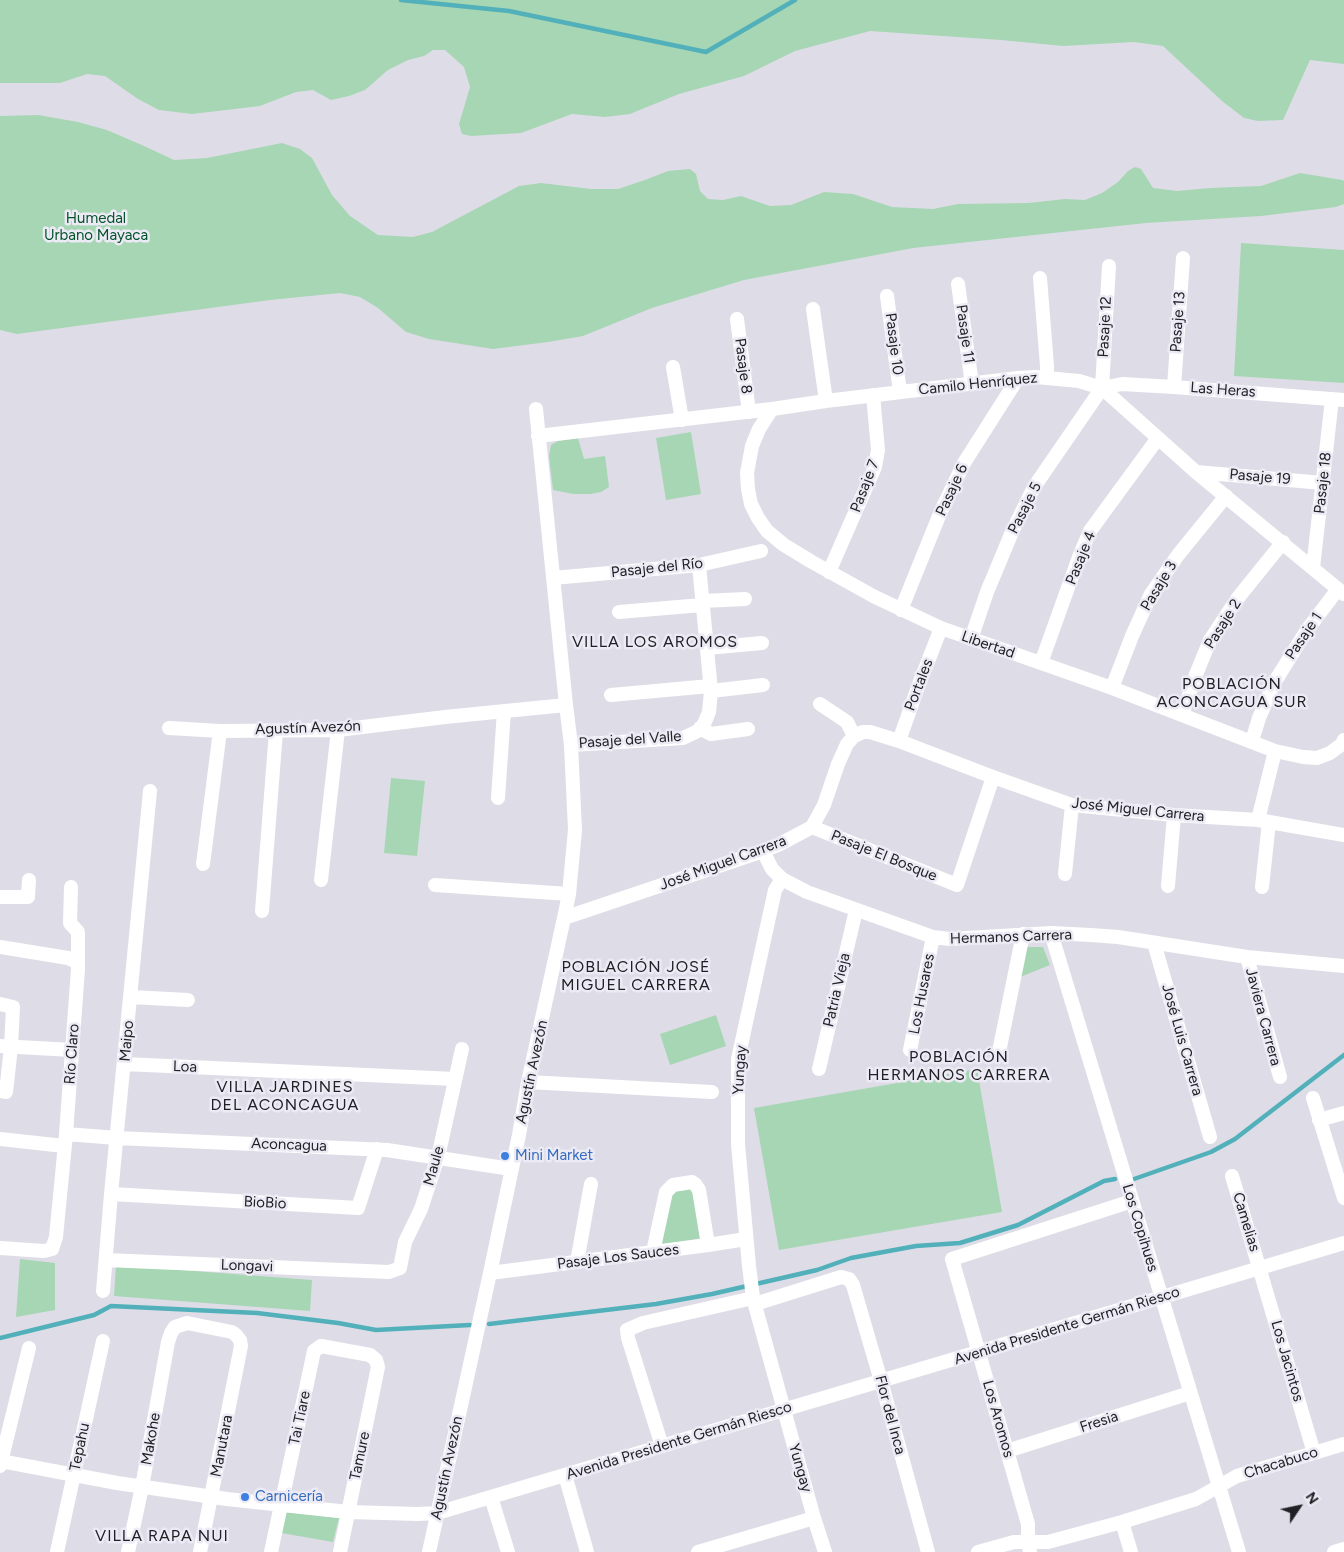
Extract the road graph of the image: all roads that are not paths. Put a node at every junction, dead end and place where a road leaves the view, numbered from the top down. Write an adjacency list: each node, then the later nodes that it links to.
1 (1183, 258): 12 (street, Pasaje 13)
2 (1108, 266): 13 (street, Pasaje 12)
3 (1040, 278): 9 (street)
4 (958, 284): 11 (street, Pasaje 11)
5 (888, 296): 14 (street, Pasaje 10)
6 (813, 309): 17 (street)
7 (737, 319): 20 (street, Pasaje 8)
8 (673, 367): 21 (street)
9 (1047, 377): 10 (street, Camilo Henríquez); 13 (street, Camilo Henríquez)
10 (1018, 378): 11 (street, Camilo Henríquez); 36 (street, Pasaje 6)
11 (972, 384): 14 (street, Camilo Henríquez)
12 (1174, 387): 13 (street, Las Heras); 16 (street, Las Heras)
13 (1102, 388): 23 (street, Camilo Henríquez); 39 (street, Pasaje 5)
14 (900, 392): 15 (street, Camilo Henríquez)
15 (873, 395): 17 (street, Camilo Henríquez); 31 (street, Pasaje 7)
16 (1338, 399): 25 (street, Pasaje 18)
17 (826, 401): 19 (street, Camilo Henríquez)
18 (536, 409): 22 (street, Agustín Avezón)
19 (772, 409): 20 (street, Camilo Henríquez); 31 (street, Libertad)
20 (749, 412): 21 (street, Camilo Henríquez)
21 (682, 420): 22 (street, Camilo Henríquez)
22 (538, 436): 32 (street, Agustín Avezón)
23 (1158, 438): 24 (street, Camilo Henríquez); 42 (street, Pasaje 4)
24 (1196, 472): 25 (street, Pasaje 19); 26 (street, Camilo Henríquez)
25 (1323, 483): 30 (street, Pasaje 18)
26 (1226, 496): 27 (street, Camilo Henríquez); 45 (street, Pasaje 3)
27 (1282, 542): 30 (street, Camilo Henríquez); 50 (street, Pasaje 2)
28 (761, 551): 29 (street, Pasaje del Río)
29 (699, 565): 32 (street, Pasaje del Río); 35 (street, Pasaje del Valle)
30 (1313, 568): 33 (street, Camilo Henríquez)
31 (829, 572): 36 (street, Libertad)
32 (553, 578): 48 (street, Agustín Avezón)
33 (1341, 591): 60 (street, Pasaje 1)
34 (745, 599): 35 (street)
35 (702, 603): 37 (street); 41 (street, Pasaje del Valle)
36 (901, 610): 38 (street, Libertad)
37 (619, 612)
38 (941, 628): 39 (street, Libertad); 59 (street, Portales)
39 (971, 639): 42 (street, Libertad)
40 (762, 643): 41 (street)
41 (707, 648): 44 (street, Pasaje del Valle)
42 (1041, 663): 45 (street, Libertad)
43 (763, 685): 44 (street)
44 (711, 688): 46 (street); 52 (street, Pasaje del Valle)
45 (1112, 688): 50 (street, Libertad)
46 (611, 695)
47 (820, 704): 57 (street)
48 (566, 705): 49 (street, Agustín Avezón); 61 (street, Agustín Avezón)
49 (504, 711): 54 (street, Agustín Avezón); 65 (street)
50 (1182, 715): 60 (street, Libertad)
51 (169, 728): 55 (street, Agustín Avezón)
52 (700, 728): 53 (street); 61 (street, Pasaje del Valle)
53 (748, 729)
54 (338, 730): 56 (street, Agustín Avezón); 75 (street)
55 (220, 731): 56 (street, Agustín Avezón); 72 (street)
56 (276, 731): 84 (street)
57 (854, 736): 59 (street, José Miguel Carrera); 69 (street)
58 (1344, 740): 62 (street, Libertad)
59 (898, 741): 63 (street, José Miguel Carrera)
60 (1252, 742): 62 (street, Libertad)
61 (571, 744): 81 (street, Agustín Avezón)
62 (1275, 750): 68 (street)
63 (993, 777): 66 (street, José Miguel Carrera); 69 (street, Pasaje El Bosque)
64 (150, 791): 94 (street, Maipo)
65 (498, 798)
66 (1072, 805): 67 (street, José Miguel Carrera); 73 (street)
67 (1174, 815): 68 (street, José Miguel Carrera); 78 (street)
68 (1264, 821): 70 (street, José Miguel Carrera); 80 (street)
69 (812, 827): 71 (street, José Miguel Carrera)
70 (1344, 835)
71 (763, 851): 76 (street, Hermanos Carrera); 85 (street, José Miguel Carrera)
72 (203, 864)
73 (1065, 874)
74 (29, 880): 82 (street)
75 (321, 880)
76 (782, 880): 83 (street, Hermanos Carrera); 124 (street, Yungay)
77 (435, 885): 81 (street)
78 (1168, 886)
79 (71, 887): 92 (street, Río Claro)
80 (1262, 887)
81 (569, 894): 85 (street, Agustín Avezón)
82 (0, 897)
83 (856, 910): 88 (street, Hermanos Carrera); 103 (street, Patria Vieja)
84 (262, 912)
85 (564, 918): 106 (street, Agustín Avezón)
86 (1051, 933): 87 (street, Hermanos Carrera); 89 (street, Hermanos Carrera); 123 (street, Los Copihues)
87 (1023, 934): 88 (street, Hermanos Carrera); 98 (street)
88 (933, 937): 101 (street, Los Husares)
89 (1154, 943): 91 (street, Hermanos Carrera); 112 (street, José Luis Carrera)
90 (0, 947): 92 (street)
91 (1247, 957): 93 (street, Hermanos Carrera); 104 (street, Javiera Carrera)
92 (77, 962): 100 (street, Río Claro)
93 (1344, 966)
94 (131, 997): 95 (street); 102 (street, Maipo)
95 (188, 1000)
96 (0, 1004): 97 (street)
97 (6, 1047): 100 (street); 107 (street)
98 (1000, 1047)
99 (462, 1049): 105 (street, Maule)
100 (72, 1050): 115 (street, Río Claro)
101 (910, 1050)
102 (124, 1064): 105 (street, Loa); 113 (street, Maipo)
103 (818, 1069)
104 (1280, 1077)
105 (455, 1079): 117 (street, Maule)
106 (528, 1082): 108 (street); 118 (street, Agustín Avezón)
107 (0, 1091)
108 (712, 1092)
109 (1313, 1098): 111 (street)
110 (1344, 1113): 111 (street)
111 (1319, 1120): 122 (street)
112 (1210, 1137)
113 (117, 1138): 115 (street, Aconcagua); 116 (street, Aconcagua); 121 (street, Maipo)
114 (0, 1139): 115 (street, Aconcagua)
115 (65, 1140): 127 (street, Río Claro)
116 (377, 1149): 117 (street, Aconcagua); 121 (street, BioBio)
117 (438, 1157): 118 (street, Aconcagua); 132 (street, Maule)
118 (511, 1169): 133 (street, Agustín Avezón)
119 (1232, 1176): 131 (street, Camelias)
120 (591, 1184): 130 (street)
121 (111, 1194): 129 (street, Maipo)
122 (1344, 1198)
123 (1132, 1201): 135 (street, Los Copihues); 140 (street, Los Aromos)
124 (746, 1238): 126 (street, Pasaje Los Sauces); 136 (street, Yungay)
125 (1344, 1244): 131 (street, Avenida Presidente Germán Riesco)
126 (708, 1245): 128 (street, Pasaje Los Sauces); 128 (street)
127 (0, 1248)
128 (653, 1252): 130 (street, Pasaje Los Sauces)
129 (106, 1260): 132 (street, Longavi); 134 (street, Maipo)
130 (577, 1262): 133 (street, Pasaje Los Sauces)
131 (1260, 1268): 135 (street, Avenida Presidente Germán Riesco); 148 (street, Los Jacintos)
132 (389, 1272)
133 (490, 1273): 158 (street, Agustín Avezón)
134 (103, 1291)
135 (1161, 1298): 140 (street, Avenida Presidente Germán Riesco); 143 (street, Los Copihues)
136 (754, 1301): 142 (street, Flor del Inca); 144 (street, Yungay); 146 (street)
137 (175, 1327): 153 (street, Makohe); 154 (street, Manutara)
138 (103, 1341): 151 (street, Tepahu)
139 (29, 1348): 149 (street)
140 (979, 1352): 142 (street, Avenida Presidente Germán Riesco); 147 (street, Los Aromos)
141 (376, 1360): 156 (street, Tai Tiare); 157 (street, Tamure)
142 (881, 1381): 144 (street, Avenida Presidente Germán Riesco); 173 (street, Flor del Inca)
143 (1190, 1393): 147 (street, Fresia); 152 (street, Los Copihues)
144 (784, 1410): 146 (street, Avenida Presidente Germán Riesco); 159 (street, Yungay)
145 (1344, 1444): 148 (street, Chacabuco)
146 (662, 1446): 150 (street, Avenida Presidente Germán Riesco)
147 (1007, 1451): 161 (street, Los Aromos)
148 (1314, 1453): 152 (street, Chacabuco)
149 (0, 1462): 151 (street, Avenida Presidente Germán Riesco)
150 (564, 1475): 155 (street, Avenida Presidente Germán Riesco); 170 (street)
151 (74, 1476): 153 (street, Avenida Presidente Germán Riesco); 163 (street, Tepahu)
152 (1219, 1486): 160 (street, Chacabuco); 176 (street, Los Copihues)
153 (142, 1487): 154 (street, Avenida Presidente Germán Riesco); 164 (street, Makohe)
154 (212, 1497): 156 (street, Avenida Presidente Germán Riesco); 165 (street, Manutara)
155 (491, 1497): 158 (street, Avenida Presidente Germán Riesco); 169 (street)
156 (282, 1505): 157 (street, Avenida Presidente Germán Riesco); 166 (street, Tai Tiare)
157 (348, 1512): 158 (street, Avenida Presidente Germán Riesco); 167 (street, Tamure)
158 (437, 1513): 168 (street, Agustín Avezón)
159 (814, 1518): 171 (street); 172 (street, Yungay)
160 (1122, 1522): 161 (street, Chacabuco); 175 (street)
161 (1029, 1546): 174 (street, Chacabuco)
162 (1344, 1549): 177 (street)
163 (57, 1552)
164 (128, 1552)
165 (200, 1552)
166 (272, 1552)
167 (340, 1552)
168 (428, 1552)
169 (508, 1552)
170 (587, 1552)
171 (698, 1552)
172 (825, 1552)
173 (928, 1552)
174 (978, 1552)
175 (1131, 1552)
176 (1239, 1552)
177 (1334, 1552)

